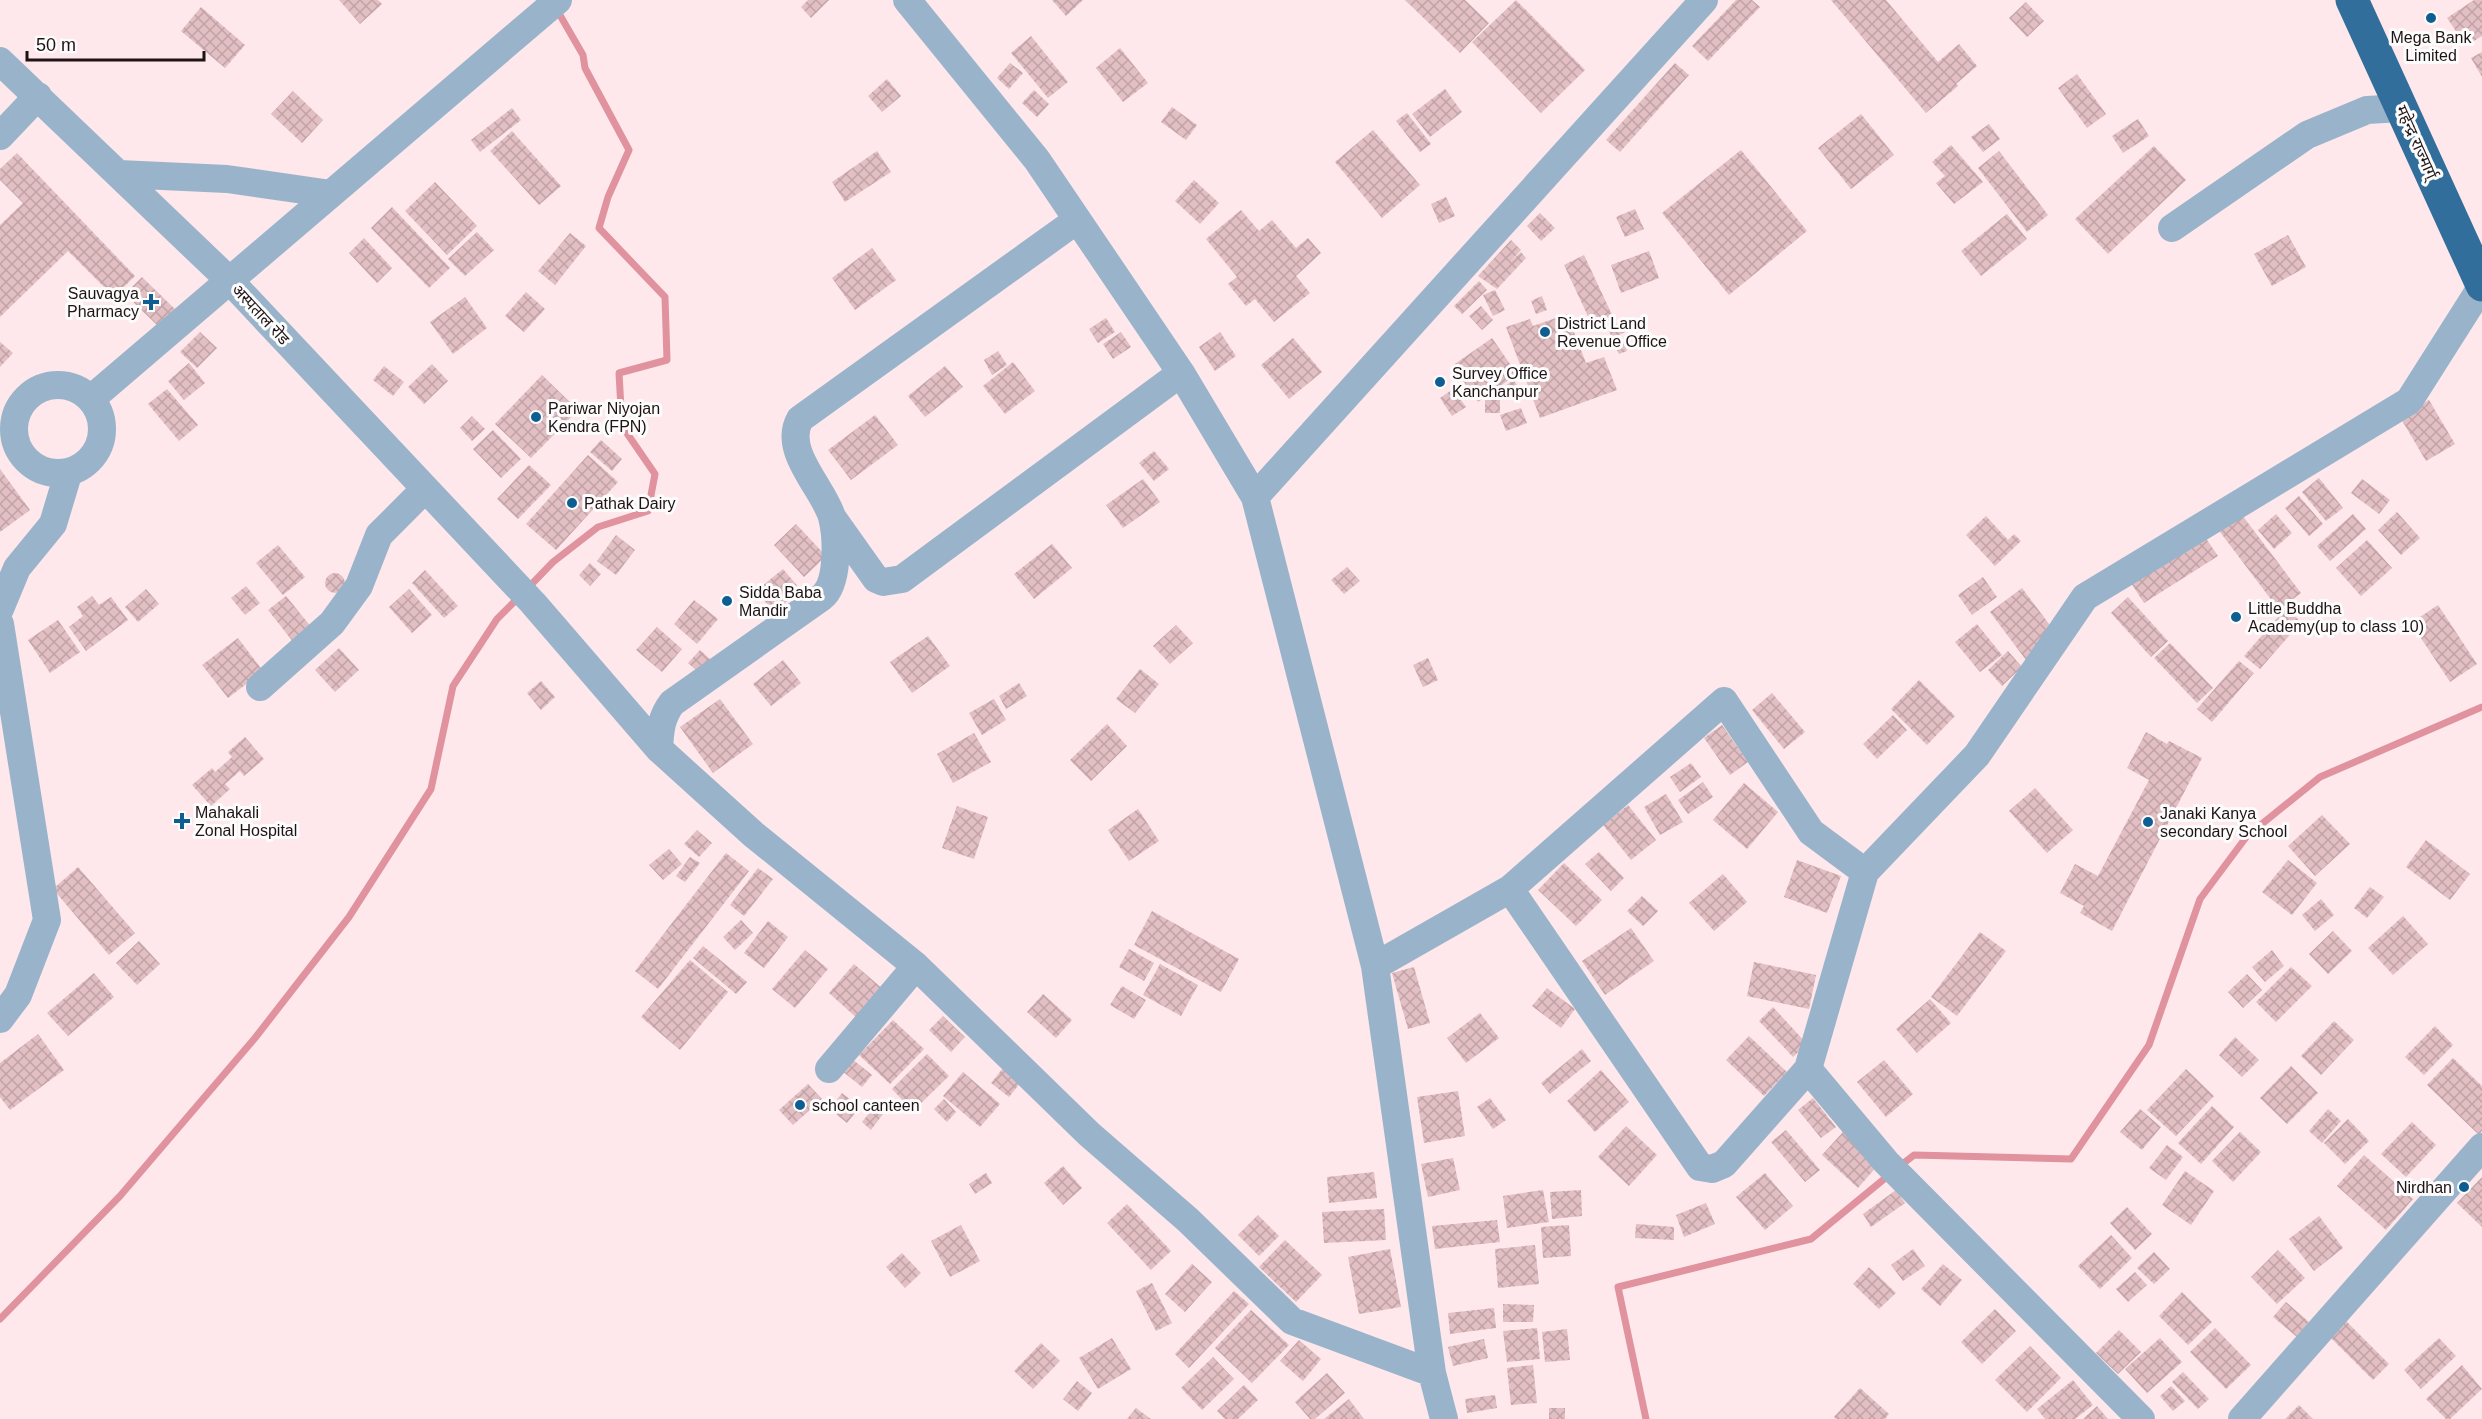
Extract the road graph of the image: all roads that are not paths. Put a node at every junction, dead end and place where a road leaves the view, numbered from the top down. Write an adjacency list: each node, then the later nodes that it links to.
1 (907, 0): 11 (street)
2 (1704, 0): 19 (street)
3 (2352, 0): 7 (highway, महेन्द्र राज्मार्ग्)
4 (552, 6): 10 (street)
5 (0, 61): 6 (street, अस्पताल रोड)
6 (38, 96): 8 (street); 9 (street, अस्पताल रोड)
7 (2402, 108): 12 (street); 14 (highway, महेन्द्र राज्मार्ग्)
8 (0, 136)
9 (119, 174): 10 (street); 13 (street, अस्पताल रोड)
10 (331, 194): 13 (street)
11 (1077, 220): 15 (street); 20 (street)
12 (2172, 228)
13 (231, 282): 16 (street); 18 (street, अस्पताल रोड)
14 (2482, 286): 25 (street)
15 (1181, 373): 19 (street); 20 (street)
16 (92, 398): 17 (street); 17 (street)
17 (68, 474): 21 (street)
18 (425, 489): 23 (street); 24 (street, अस्पताल रोड)
19 (1255, 497): 28 (street)
20 (832, 517): 24 (street)
21 (0, 609)
22 (0, 624): 29 (street)
23 (260, 687)
24 (659, 749): 27 (street, अस्पताल रोड)
25 (1865, 872): 26 (street); 31 (street)
26 (1510, 889): 28 (street); 31 (street)
27 (916, 966): 30 (street); 33 (street, अस्पताल रोड)
28 (1375, 966): 33 (street)
29 (0, 1019)
30 (829, 1069)
31 (1808, 1069): 35 (street)
32 (2482, 1148): 36 (street)
33 (1432, 1373): 34 (street)
34 (1444, 1419)
35 (2141, 1419)
36 (2242, 1419)

